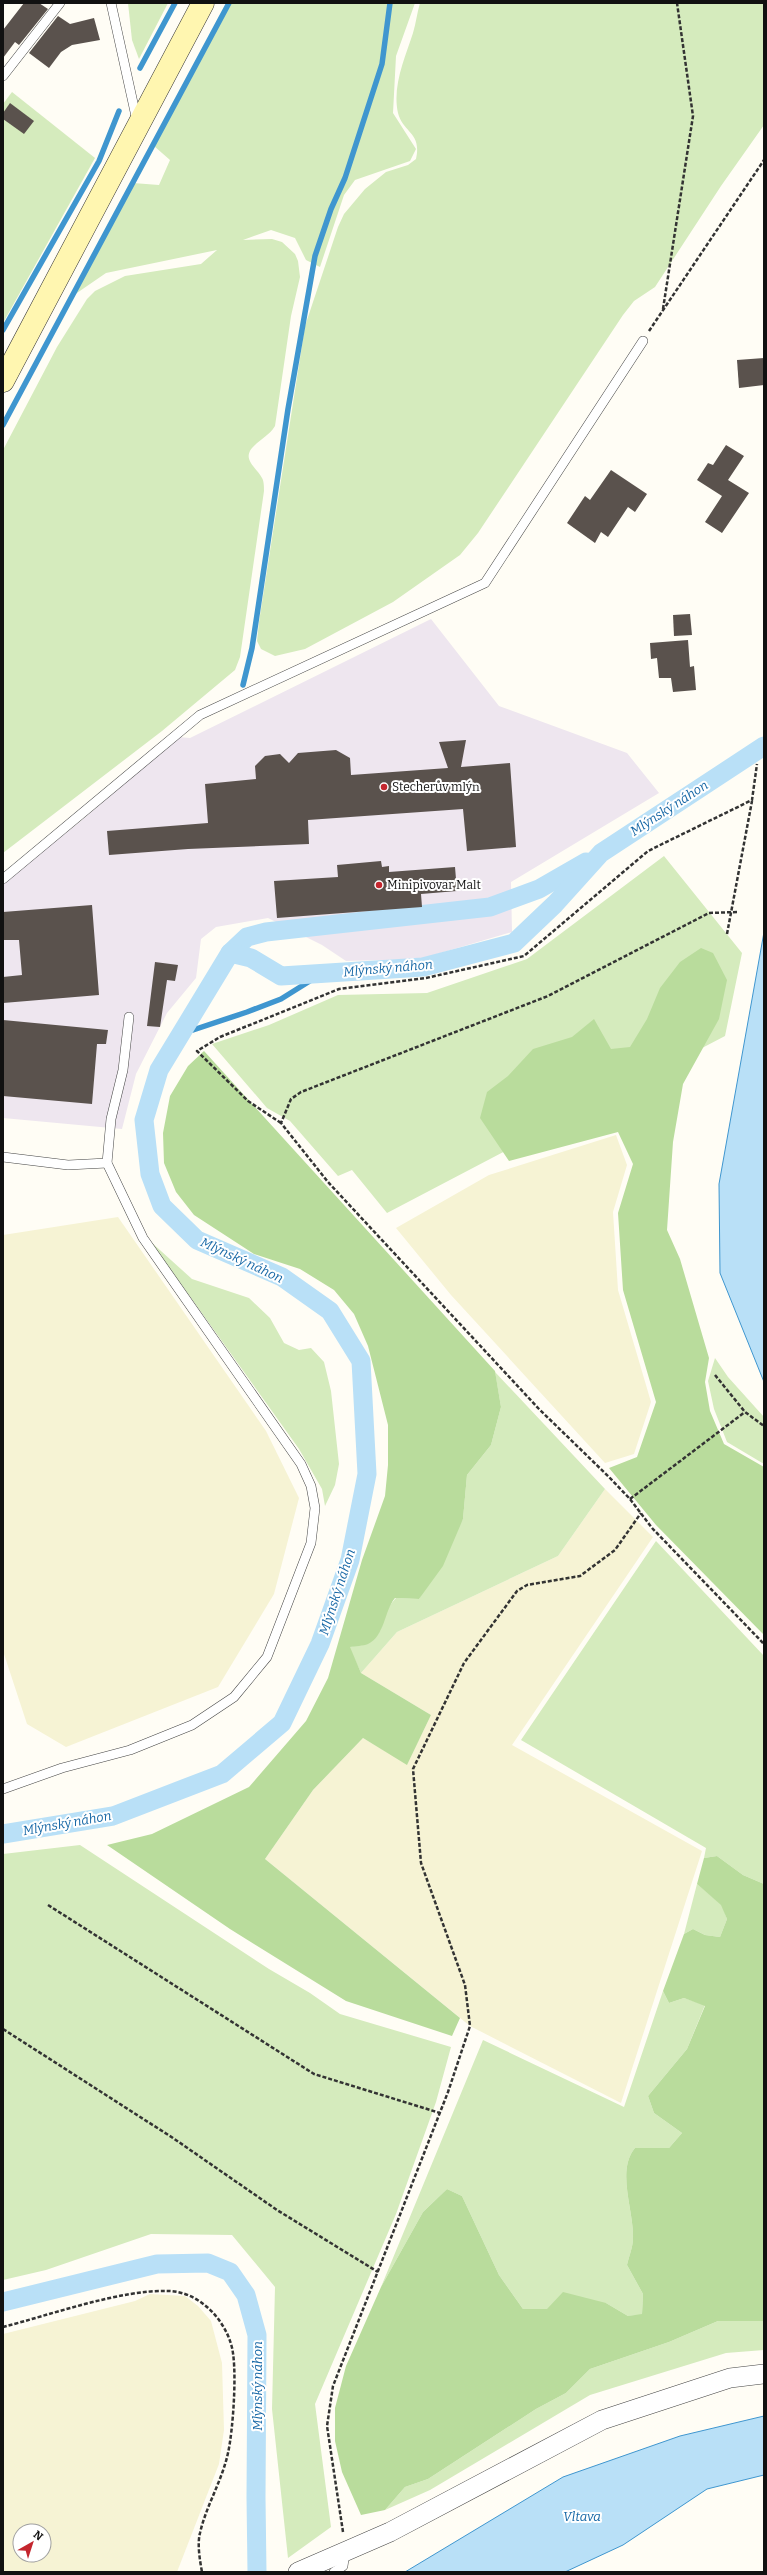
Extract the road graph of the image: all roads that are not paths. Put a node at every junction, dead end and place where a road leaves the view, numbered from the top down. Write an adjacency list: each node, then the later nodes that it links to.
1 (60, 3): 4 (lane)
2 (111, 3): 5 (lane)
3 (203, 3): 5 (main road)
4 (3, 76)
5 (138, 126): 7 (main road)
6 (642, 341): 8 (lane)
7 (3, 381)
8 (3, 879)
9 (129, 1017): 11 (lane)
10 (3, 1157): 11 (lane)
11 (107, 1163): 12 (lane)
12 (3, 1789)
13 (764, 2374): 14 (street)
14 (345, 2552): 15 (street); 16 (lane)
15 (298, 2572)
16 (334, 2572)

